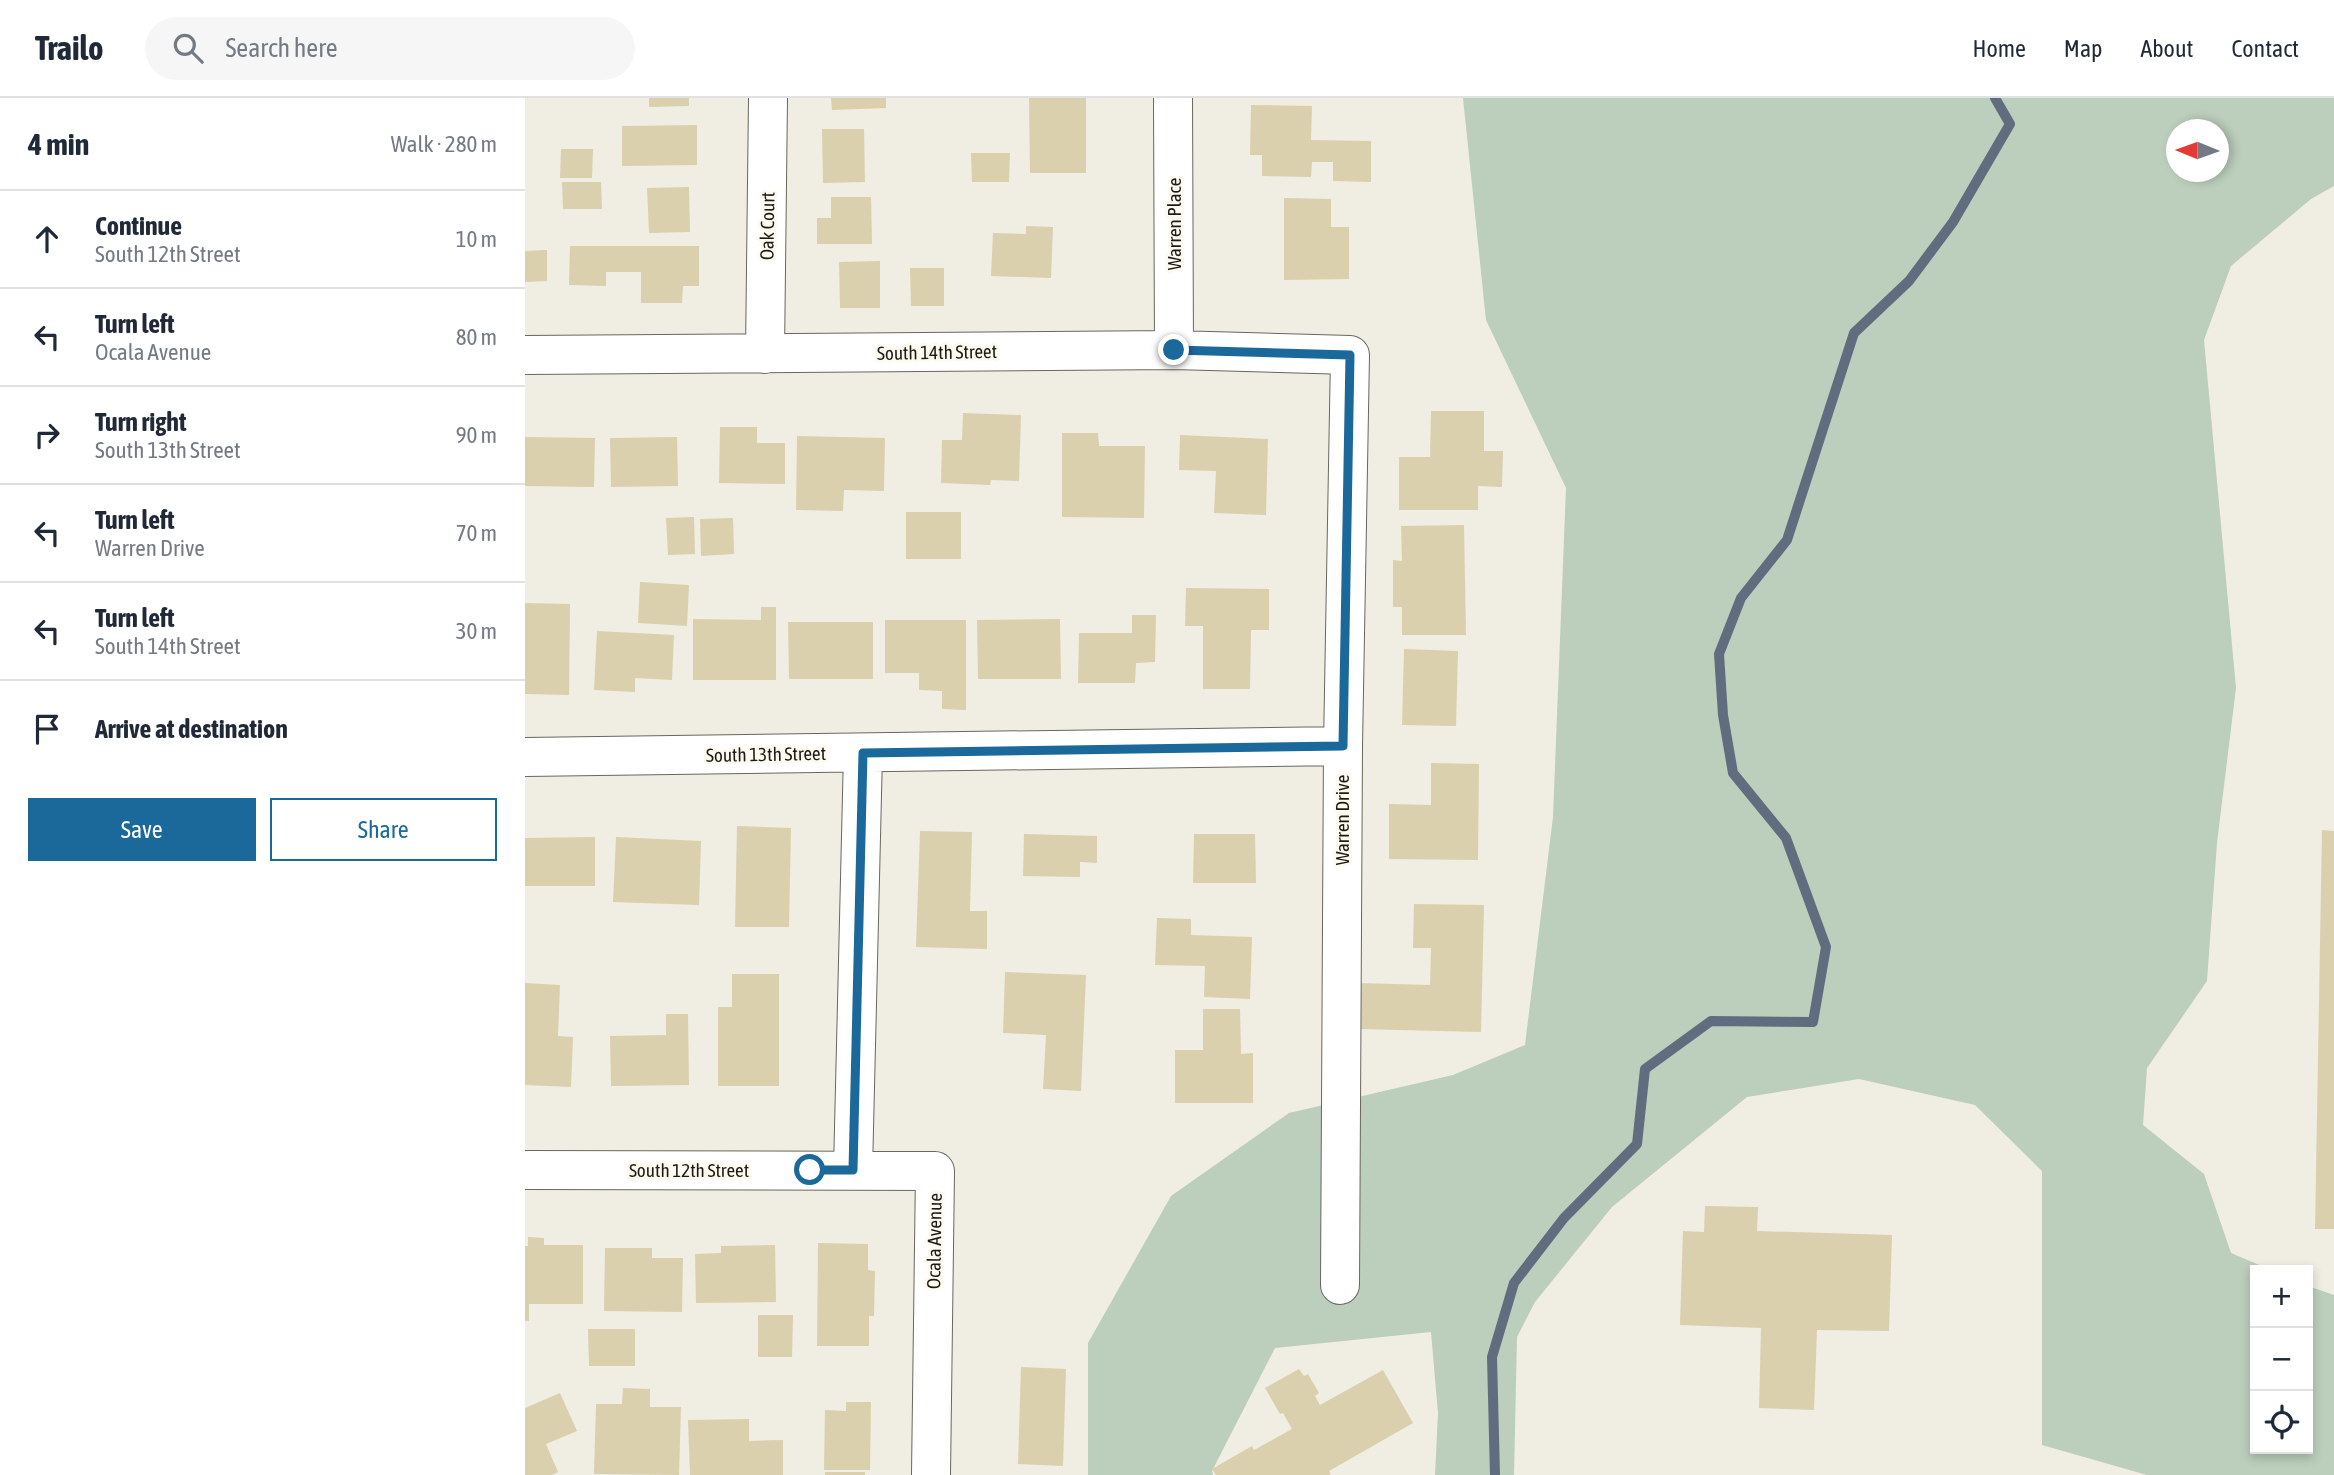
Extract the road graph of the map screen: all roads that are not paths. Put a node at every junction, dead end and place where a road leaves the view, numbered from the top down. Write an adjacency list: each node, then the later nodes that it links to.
1 (768, 98): 4 (street, Oak Court)
2 (1173, 98): 3 (street, Warren Place)
3 (1174, 350): 4 (street, South 14th Street); 6 (street, South 14th Street)
4 (765, 354): 5 (street, South 14th Street)
5 (525, 355)
6 (1350, 355): 7 (street, Warren Drive)
7 (1343, 746): 8 (street, South 13th Street); 12 (street, Warren Drive)
8 (863, 753): 9 (street, South 13th Street); 11 (street)
9 (525, 757)
10 (525, 1170): 11 (street, South 12th Street)
11 (853, 1170): 13 (street, Ocala Avenue)
12 (1340, 1285)
13 (931, 1475)

